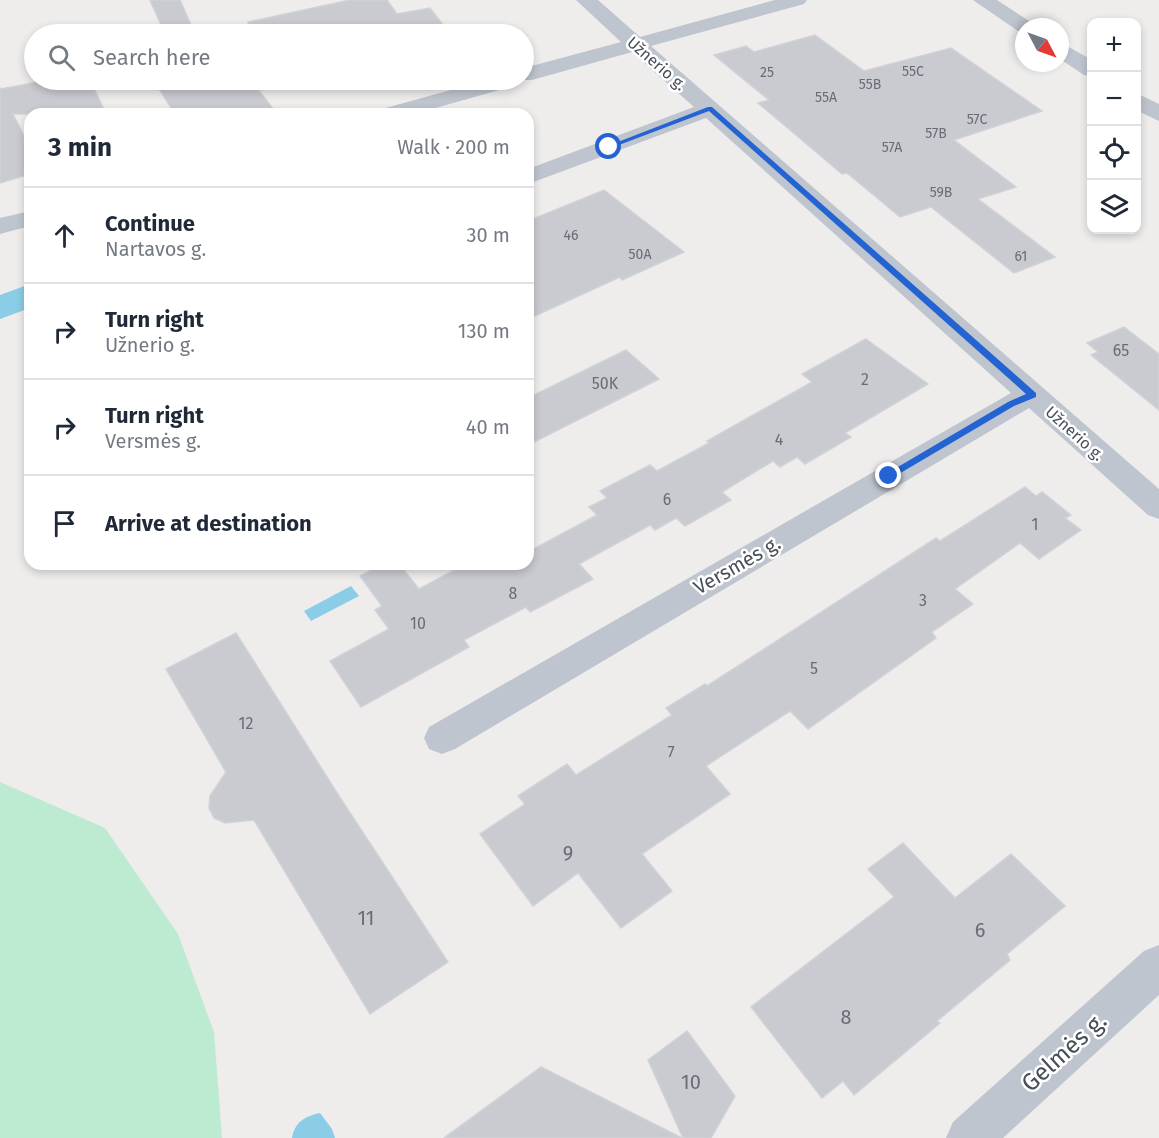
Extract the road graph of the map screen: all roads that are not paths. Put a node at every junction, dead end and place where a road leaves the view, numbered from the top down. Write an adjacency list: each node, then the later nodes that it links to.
1 (586, 0): 5 (street, Užnerio g.)
2 (797, 0): 5 (street)
3 (983, 0): 4 (street)
4 (1015, 21)
5 (634, 43): 8 (street); 12 (street, Užnerio g.)
6 (1069, 56): 7 (street)
7 (1087, 67)
8 (534, 72)
9 (474, 90): 11 (street)
10 (1141, 103): 13 (street)
11 (411, 108)
12 (710, 109): 14 (street); 17 (street, Užnerio g.)
13 (1159, 114)
14 (534, 175)
15 (24, 220): 16 (street)
16 (0, 226)
17 (1033, 395): 18 (street, Užnerio g.); 19 (street, Versmės g.)
18 (1159, 507)
19 (442, 738)
20 (1159, 966): 21 (street, Gelmės g.)
21 (969, 1138)

